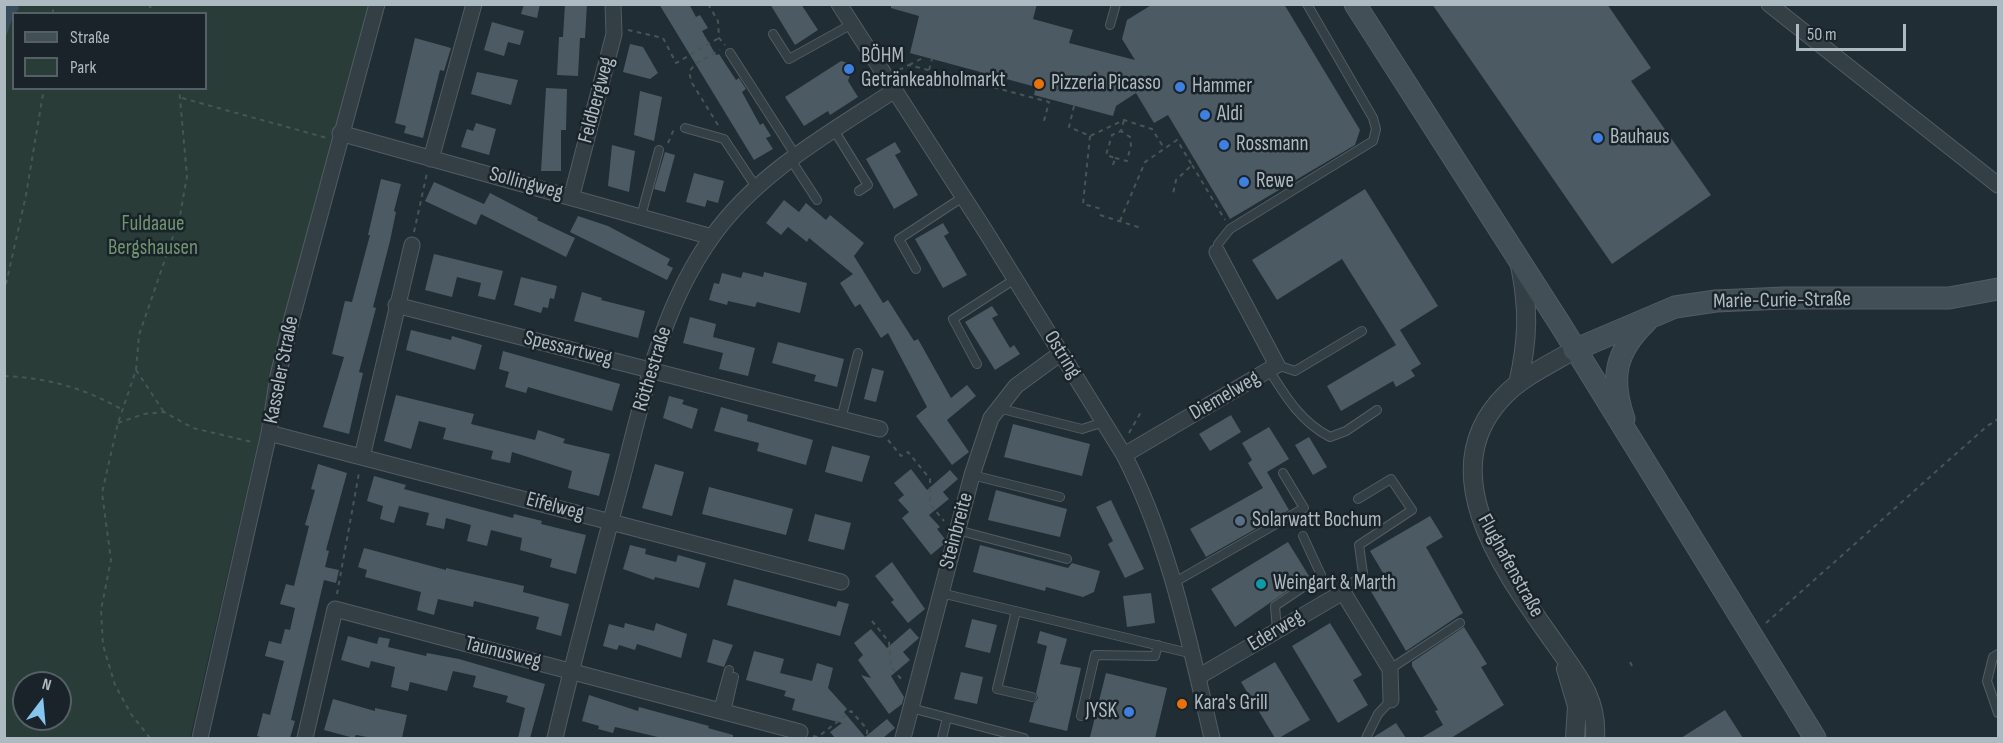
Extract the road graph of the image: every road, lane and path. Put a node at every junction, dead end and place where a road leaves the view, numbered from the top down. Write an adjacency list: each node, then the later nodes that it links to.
1 (377, 4): 35 (street, Kasseler Straße)
2 (474, 4): 43 (street)
3 (612, 4): 12 (street, Feldbergweg)
4 (708, 4): 14 (path)
5 (839, 4): 10 (street, Ostring)
6 (1116, 4): 11 (lane)
7 (1307, 4): 58 (lane)
8 (1355, 4): 62 (main road)
9 (1769, 4): 46 (street)
10 (852, 24): 13 (lane); 21 (street, Ostring)
11 (1110, 25)
12 (616, 27): 14 (path); 50 (street, Feldbergweg)
13 (773, 34)
14 (719, 38): 37 (path)
15 (730, 53): 41 (lane)
16 (925, 57): 18 (path)
17 (932, 59): 19 (path)
18 (909, 65): 19 (path); 21 (path)
19 (929, 70): 22 (path)
20 (981, 72): 22 (path)
21 (885, 75): 25 (street, Ostring)
22 (979, 83): 29 (path)
23 (44, 90): 66 (path)
24 (180, 90): 26 (path)
25 (895, 90): 32 (street, Röthestraße); 51 (street, Ostring)
26 (182, 98): 35 (path); 76 (path)
27 (1074, 106): 34 (path)
28 (1124, 120): 33 (path); 34 (path); 39 (path)
29 (1044, 121)
30 (676, 123): 40 (path)
31 (685, 128): 37 (lane)
32 (834, 130): 41 (street, Röthestraße); 48 (lane)
33 (1121, 131): 42 (path); 42 (path)
34 (1090, 136): 53 (path)
35 (339, 137): 43 (street, Sollingweg); 89 (street, Kasseler Straße)
36 (1181, 137): 38 (path)
37 (724, 139): 47 (lane)
38 (1177, 140): 39 (path); 45 (path)
39 (1164, 148): 56 (path)
40 (659, 150): 55 (lane)
41 (794, 158): 47 (street, Röthestraße); 52 (lane)
42 (1115, 158): 44 (path)
43 (431, 159): 50 (street, Sollingweg); 60 (path)
44 (1113, 165)
45 (1192, 165): 49 (path); 58 (path)
46 (1998, 185)
47 (756, 187): 59 (street, Röthestraße)
48 (859, 191)
49 (1173, 194)
50 (572, 195): 55 (street, Sollingweg)
51 (963, 197): 63 (lane); 64 (street, Ostring)
52 (817, 200)
53 (1102, 209)
54 (1100, 215): 56 (path)
55 (641, 216): 59 (street, Sollingweg)
56 (1120, 221): 57 (path)
57 (1141, 228)
58 (1230, 229): 61 (lane)
59 (712, 237): 75 (street, Röthestraße)
60 (412, 245): 67 (street)
61 (1217, 252): 74 (street, Diemelweg)
62 (1519, 261): 70 (main road); 78 (street)
63 (916, 269)
64 (1015, 279): 71 (street, Ostring); 73 (lane)
65 (1998, 290): 68 (main road, Marie-Curie-Straße)
66 (4, 293)
67 (396, 305): 75 (street, Spessartweg); 92 (street)
68 (1653, 316): 70 (main road, Marie-Curie-Straße); 90 (main road)
69 (1362, 331): 74 (lane)
70 (1574, 350): 78 (street, Flughafenstraße); 90 (main road)
71 (1061, 353): 79 (street, Steinbreite); 86 (street, Ostring)
72 (858, 354): 84 (lane)
73 (978, 364)
74 (1273, 368): 81 (lane); 91 (street, Diemelweg)
75 (651, 369): 84 (street, Spessartweg); 97 (street, Röthestraße)
76 (136, 370): 80 (path); 82 (path)
77 (4, 376): 80 (path)
78 (1518, 384): 112 (street, Flughafenstraße)
79 (997, 407): 86 (lane); 94 (street, Steinbreite)
80 (123, 410): 87 (path)
81 (1377, 410)
82 (164, 412): 87 (path); 89 (path)
83 (1142, 412): 91 (path)
84 (841, 419): 88 (street, Spessartweg)
85 (1998, 419): 107 (path)
86 (1104, 422): 91 (street, Ostring)
87 (118, 423): 129 (path)
88 (880, 429): 98 (path)
89 (267, 439): 92 (street, Eifelweg); 130 (street, Kasseler Straße)
90 (1631, 442): 141 (main road)
91 (1121, 449): 102 (street, Ostring)
92 (362, 457): 97 (street, Eifelweg); 105 (path)
93 (1283, 473): 102 (lane)
94 (972, 475): 95 (lane); 98 (street, Steinbreite)
95 (1060, 497)
96 (1358, 499): 103 (lane)
97 (610, 521): 101 (street, Eifelweg); 117 (street, Röthestraße)
98 (957, 532): 100 (lane); 104 (street, Steinbreite)
99 (1303, 536): 110 (lane)
100 (1066, 559)
101 (841, 582)
102 (1175, 582): 113 (street, Ostring)
103 (1343, 592): 110 (street, Ederweg); 116 (street)
104 (941, 593): 106 (lane); 123 (street, Steinbreite)
105 (335, 609): 117 (street, Taunusweg); 131 (street)
106 (1016, 611): 111 (lane); 121 (lane)
107 (1771, 618)
108 (872, 621): 123 (path)
109 (1460, 623): 116 (lane)
110 (1277, 630): 120 (street, Ederweg)
111 (1158, 645): 113 (lane); 126 (lane)
112 (1556, 645): 139 (street, Flughafenstraße); 140 (street, Flughafenstraße)
113 (1193, 654): 120 (street, Ostring)
114 (1998, 654): 125 (lane)
115 (1630, 662): 118 (path)
116 (1390, 669): 122 (street)
117 (571, 670): 124 (street, Taunusweg); 132 (street, Röthestraße)
118 (1634, 670)
119 (731, 674): 124 (lane)
120 (1198, 677): 137 (street, Ostring)
121 (1032, 697)
122 (1391, 700): 138 (lane)
123 (913, 702): 127 (lane); 134 (street, Steinbreite)
124 (722, 711): 128 (street, Taunusweg)
125 (1998, 713)
126 (1081, 716)
127 (947, 718): 135 (lane); 136 (lane)
128 (800, 732): 133 (path)
129 (150, 738)
130 (200, 738)
131 (305, 738)
132 (555, 738)
133 (867, 738)
134 (903, 738)
135 (942, 738)
136 (1024, 738)
137 (1212, 738)
138 (1366, 738)
139 (1575, 738)
140 (1595, 738)
141 (1815, 738)

